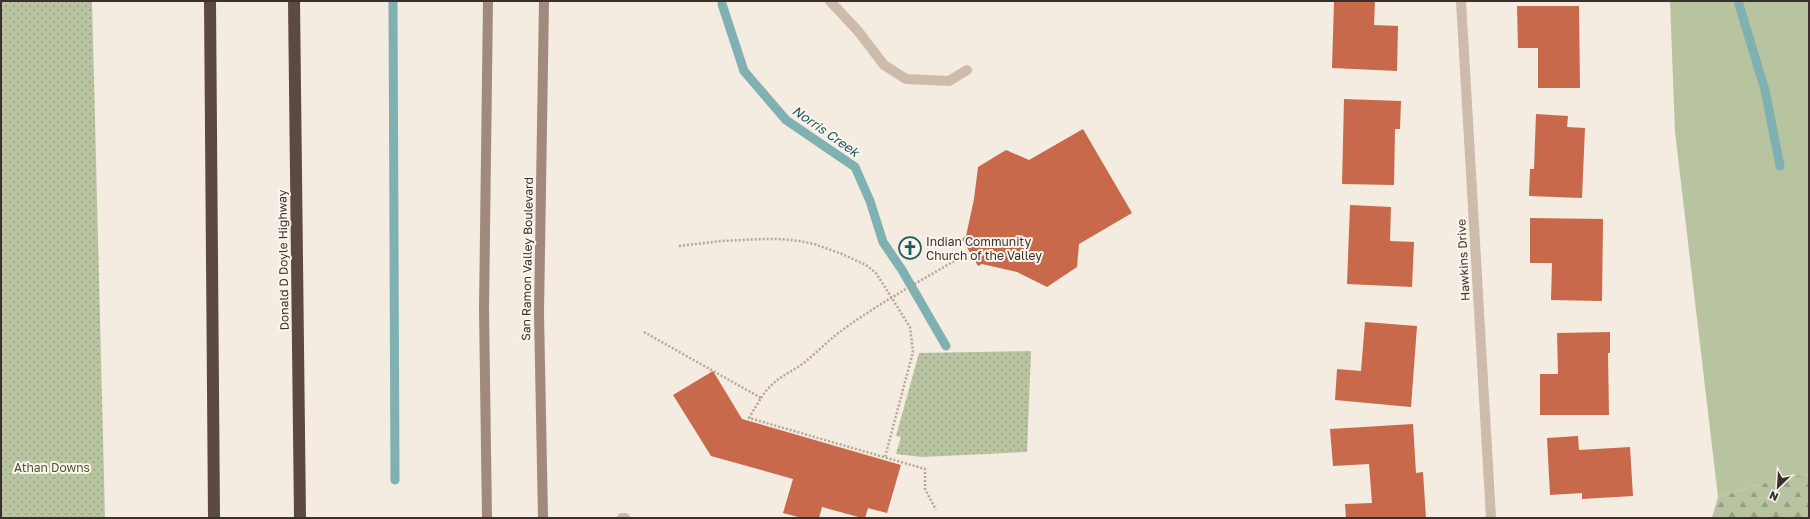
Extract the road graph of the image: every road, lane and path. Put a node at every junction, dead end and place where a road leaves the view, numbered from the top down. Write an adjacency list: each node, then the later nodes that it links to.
1 (210, 1): 15 (highway)
2 (294, 1): 16 (highway, Donald D Doyle Highway)
3 (488, 1): 17 (main road)
4 (544, 1): 18 (main road, San Ramon Valley Boulevard)
5 (830, 1): 7 (street)
6 (1461, 1): 19 (street, Hawkins Drive)
7 (967, 70)
8 (679, 246): 10 (path)
9 (969, 252): 10 (path)
10 (893, 298): 12 (path); 13 (path)
11 (644, 332): 12 (path)
12 (761, 398): 13 (path)
13 (885, 457): 14 (path)
14 (936, 510)
15 (214, 518)
16 (300, 518)
17 (487, 518)
18 (543, 518)
19 (1491, 518)

